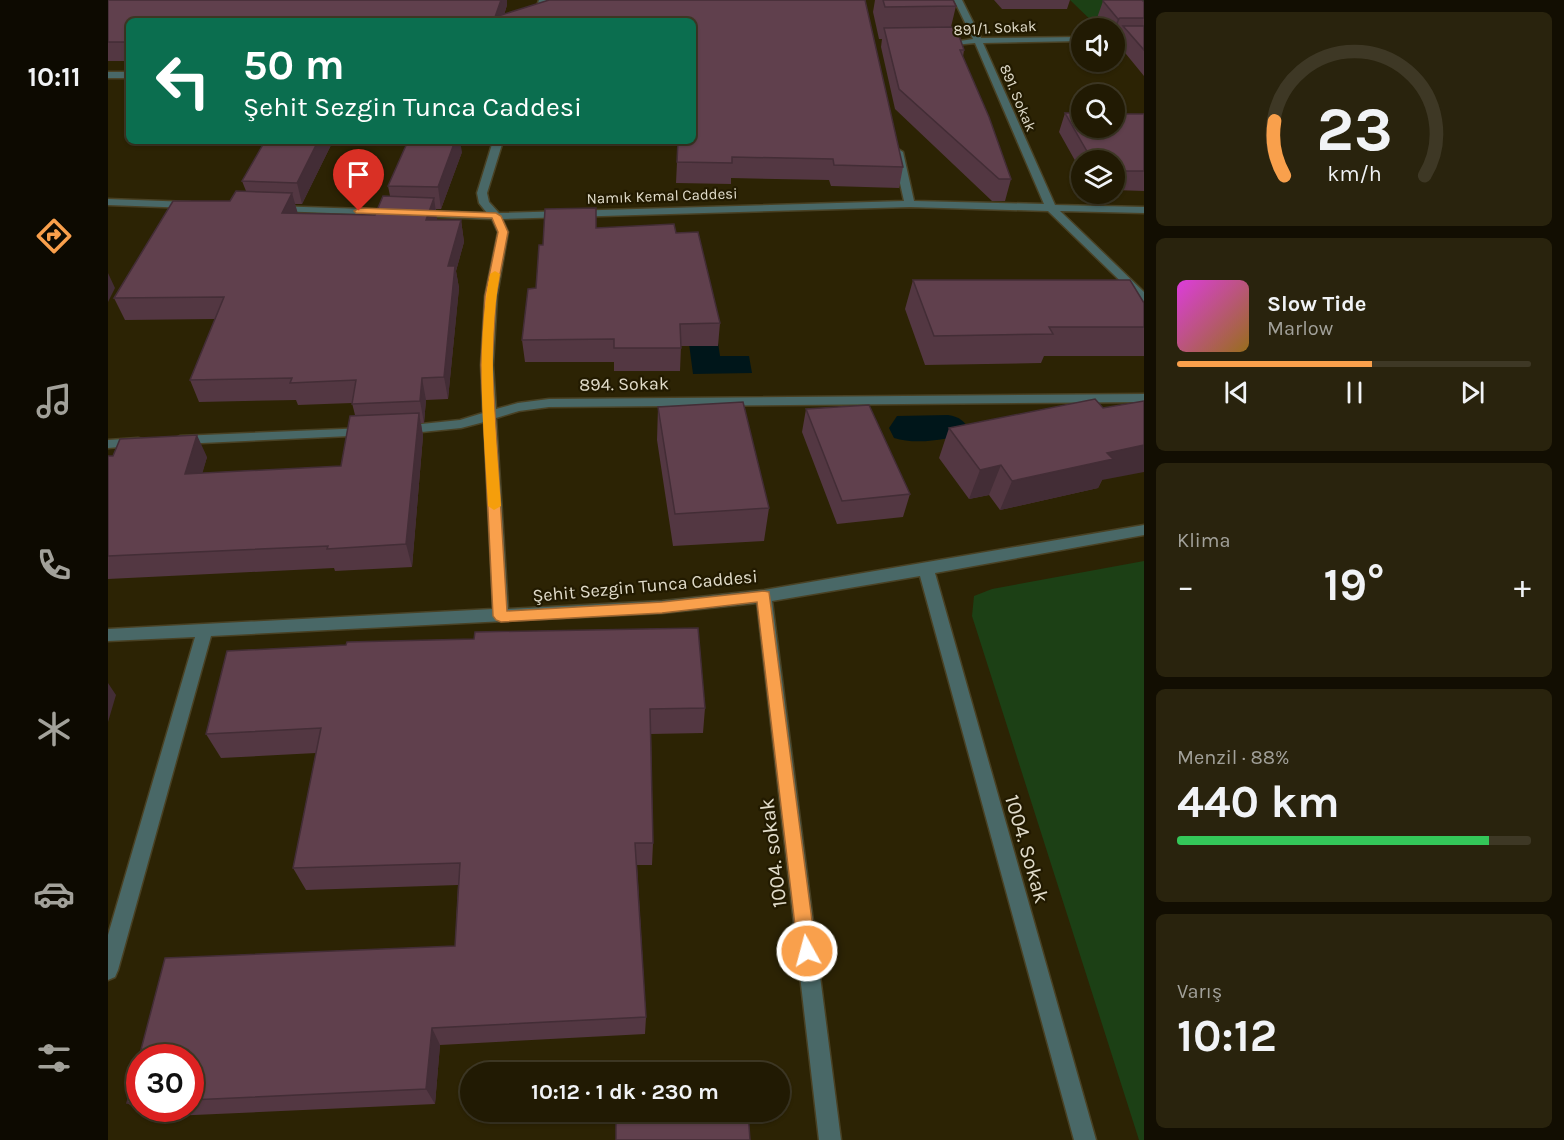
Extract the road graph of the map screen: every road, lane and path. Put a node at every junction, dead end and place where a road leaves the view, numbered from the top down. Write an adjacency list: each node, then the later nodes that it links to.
1 (543, 0): 3 (street)
2 (958, 0): 7 (street, 891. Sokak)
3 (537, 18)
4 (1071, 39): 7 (street, 891/1. Sokak)
5 (1125, 39): 6 (street)
6 (1144, 39)
7 (978, 41): 8 (street, 891/1. Sokak); 17 (street, 891. Sokak)
8 (931, 44)
9 (108, 75): 10 (street)
10 (126, 75)
11 (497, 144): 19 (street)
12 (897, 147): 14 (street)
13 (108, 202): 15 (street)
14 (910, 204): 17 (street, Namık Kemal Caddesi); 19 (street, Namık Kemal Caddesi)
15 (202, 206)
16 (261, 208): 19 (street, Namık Kemal Caddesi)
17 (1051, 208): 18 (street, Namık Kemal Caddesi); 20 (street)
18 (1144, 210)
19 (496, 216): 22 (street)
20 (1144, 298)
21 (1144, 398): 22 (street, 894. Sokak)
22 (489, 414): 23 (street, 894. Sokak); 27 (street)
23 (108, 444)
24 (1144, 531): 25 (street, Şehit Sezgin Tunca Caddesi)
25 (926, 569): 26 (street, Şehit Sezgin Tunca Caddesi); 32 (street, 1004. Sokak)
26 (764, 596): 27 (street, Şehit Sezgin Tunca Caddesi); 31 (street, 1004. sokak)
27 (501, 616): 28 (street, Şehit Sezgin Tunca Caddesi)
28 (204, 632): 29 (street, Şehit Sezgin Tunca Caddesi); 30 (street)
29 (108, 635)
30 (108, 970)
31 (830, 1140)
32 (1085, 1140)

